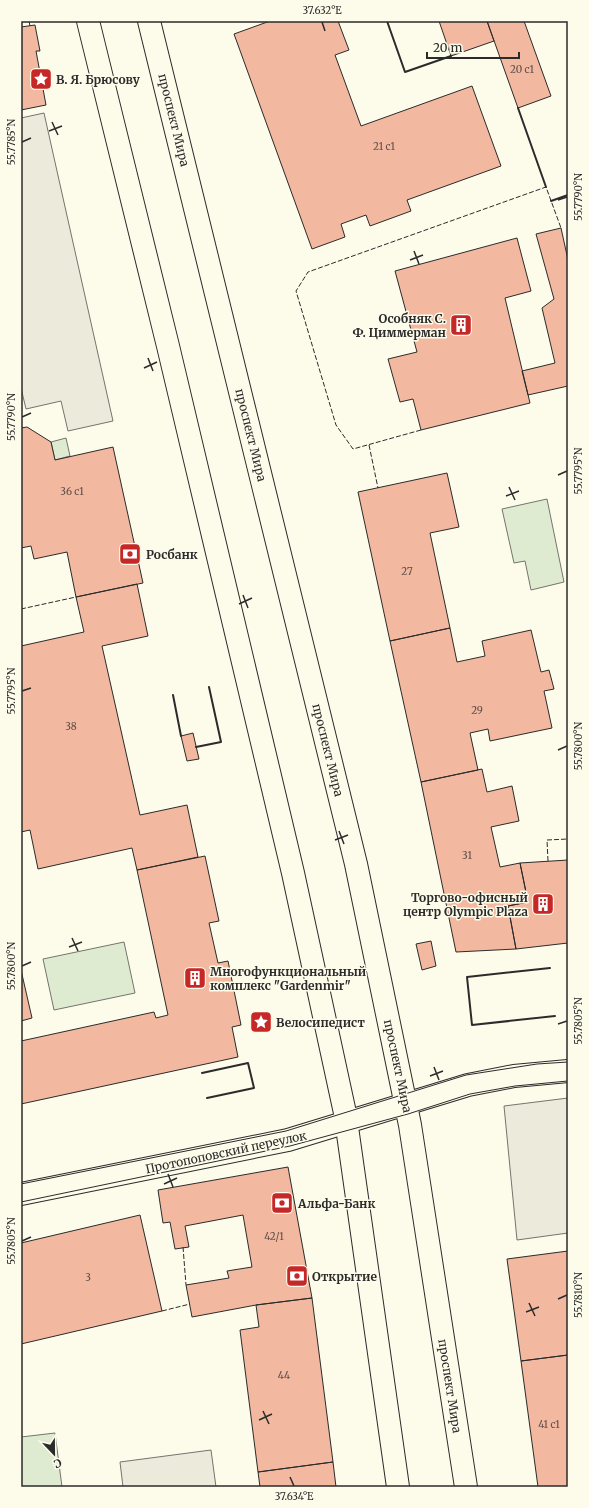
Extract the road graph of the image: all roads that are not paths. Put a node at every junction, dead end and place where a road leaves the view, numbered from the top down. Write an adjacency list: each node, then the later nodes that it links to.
1 (88, 21): 5 (main road)
2 (149, 21): 4 (main road, проспект Мира)
3 (568, 1071): 4 (main road, Протопоповский переулок)
4 (406, 1105): 5 (main road, Протопоповский переулок); 8 (main road, проспект Мира)
5 (346, 1122): 6 (main road, Протопоповский переулок); 7 (main road)
6 (21, 1194)
7 (398, 1487)
8 (466, 1487)

